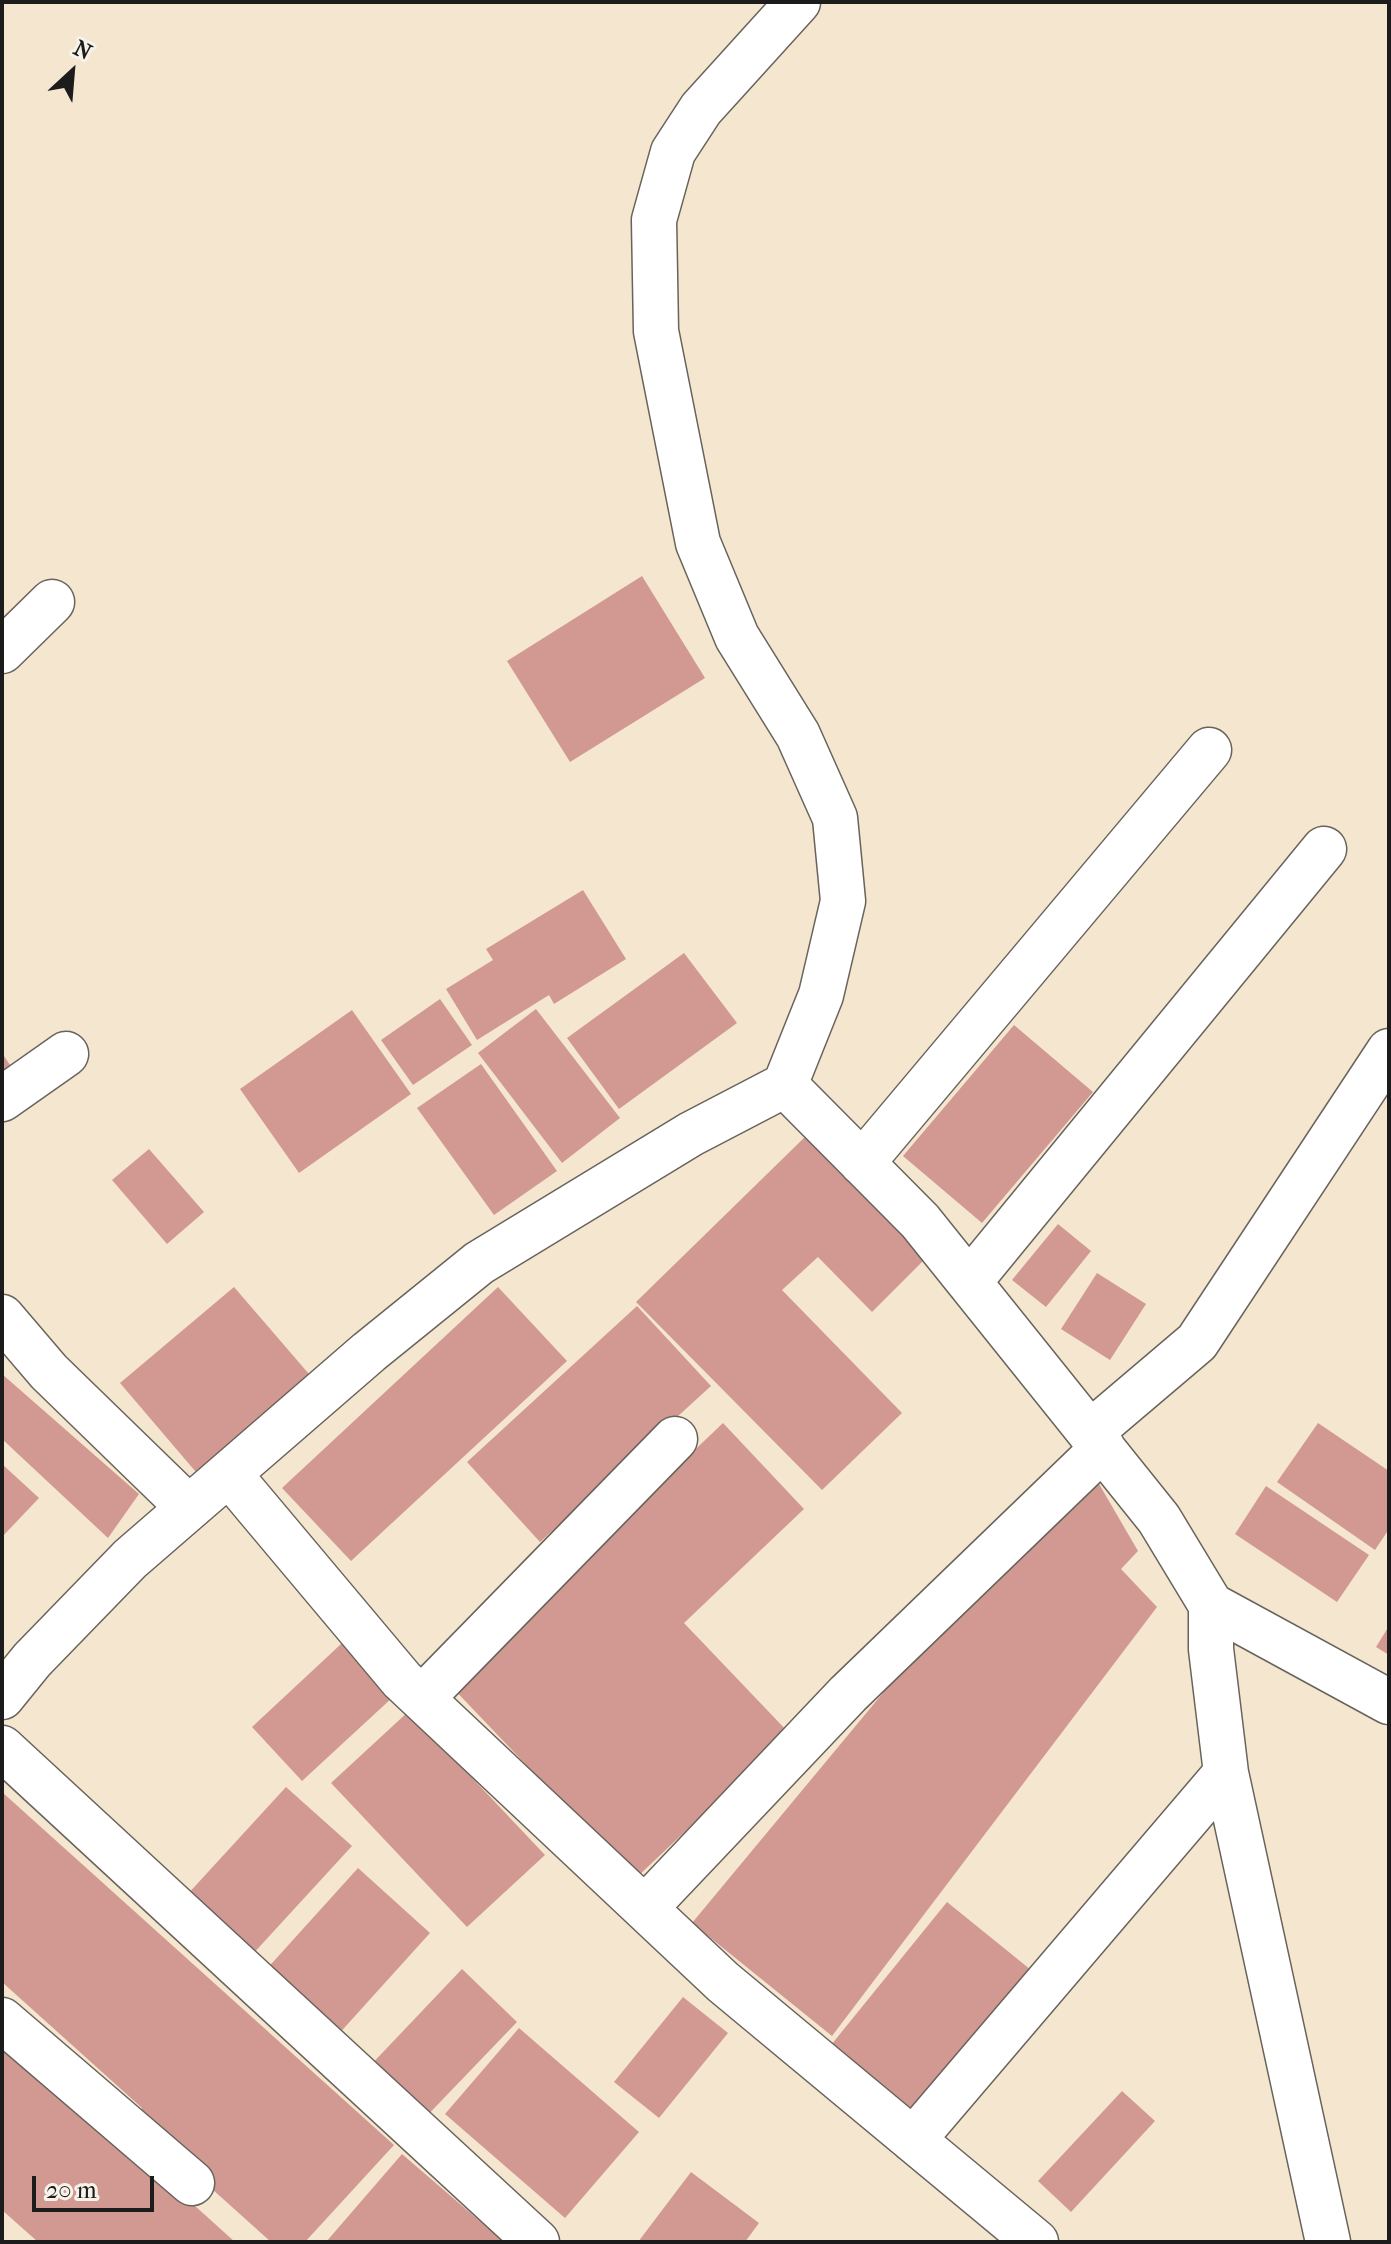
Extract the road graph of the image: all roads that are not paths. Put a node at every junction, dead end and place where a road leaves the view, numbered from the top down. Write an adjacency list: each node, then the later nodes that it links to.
1 (798, 2): 8 (street)
2 (52, 602): 3 (street)
3 (2, 651)
4 (1209, 750): 10 (street)
5 (1324, 849): 11 (street)
6 (1389, 1051): 14 (street)
7 (66, 1054): 9 (street)
8 (785, 1085): 10 (street); 15 (street)
9 (2, 1099)
10 (862, 1163): 11 (street)
11 (969, 1282): 14 (street)
12 (2, 1317): 16 (street)
13 (675, 1439): 19 (street)
14 (1097, 1440): 17 (street); 23 (street)
15 (229, 1474): 16 (street); 19 (street)
16 (189, 1508): 18 (street)
17 (1211, 1605): 20 (street); 22 (street)
18 (2, 1697)
19 (422, 1698): 23 (street)
20 (1389, 1702)
21 (2, 1748): 27 (street)
22 (1226, 1773): 25 (street); 29 (street)
23 (645, 1908): 25 (street)
24 (2, 2020): 26 (street)
25 (913, 2140): 28 (street)
26 (192, 2183)
27 (537, 2242)
28 (1036, 2242)
29 (1328, 2242)

